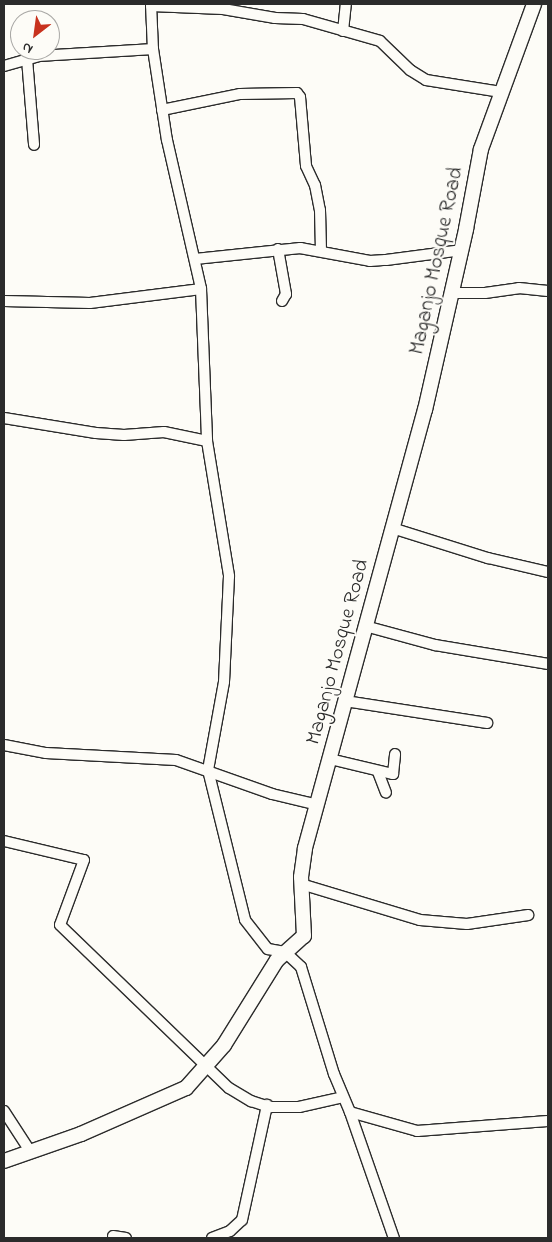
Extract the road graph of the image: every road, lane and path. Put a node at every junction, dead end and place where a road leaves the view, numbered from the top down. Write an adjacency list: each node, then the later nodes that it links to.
1 (346, 4): 4 (street)
2 (534, 4): 10 (street, Maganjo Mosque Road)
3 (151, 5): 4 (street); 5 (street)
4 (343, 31): 10 (street)
5 (153, 49): 6 (street); 11 (street)
6 (60, 52)
7 (25, 60): 9 (street)
8 (28, 60): 12 (street)
9 (4, 66)
10 (501, 92): 14 (street, Maganjo Mosque Road)
11 (162, 110): 15 (street); 16 (street)
12 (34, 145)
13 (278, 249): 15 (street); 16 (street); 21 (street)
14 (462, 250): 15 (street); 19 (street, Maganjo Mosque Road)
15 (321, 251)
16 (195, 259): 17 (street)
17 (201, 289): 20 (street); 23 (street)
18 (548, 291): 19 (street)
19 (452, 293): 24 (street, Maganjo Mosque Road)
20 (4, 301)
21 (282, 301)
22 (4, 418): 23 (street)
23 (207, 441): 33 (street)
24 (392, 528): 25 (street); 26 (street, Maganjo Mosque Road)
25 (548, 572)
26 (365, 626): 27 (street); 28 (street, Maganjo Mosque Road)
27 (548, 664)
28 (345, 701): 29 (street); 32 (street, Maganjo Mosque Road)
29 (487, 724)
30 (4, 745): 33 (street)
31 (395, 754): 34 (street)
32 (330, 759): 34 (street); 36 (street, Maganjo Mosque Road)
33 (208, 770): 36 (street); 40 (street)
34 (378, 772): 35 (street)
35 (386, 793)
36 (318, 805): 38 (street, Maganjo Mosque Road)
37 (4, 841): 41 (street)
38 (301, 884): 39 (street); 40 (street, Maganjo Mosque Road)
39 (528, 915)
40 (285, 952): 41 (street, Maganjo Mosque Road); 42 (street)
41 (208, 1066): 43 (street); 47 (street, Maganjo Mosque Road)
42 (343, 1097): 43 (street); 45 (street)
43 (266, 1106): 51 (street)
44 (4, 1111): 47 (street)
45 (350, 1112): 46 (street); 52 (street)
46 (548, 1121)
47 (30, 1151): 48 (street, Maganjo Mosque Road)
48 (4, 1161)
49 (113, 1236): 50 (street)
50 (126, 1238)
51 (212, 1238)
52 (394, 1238)

